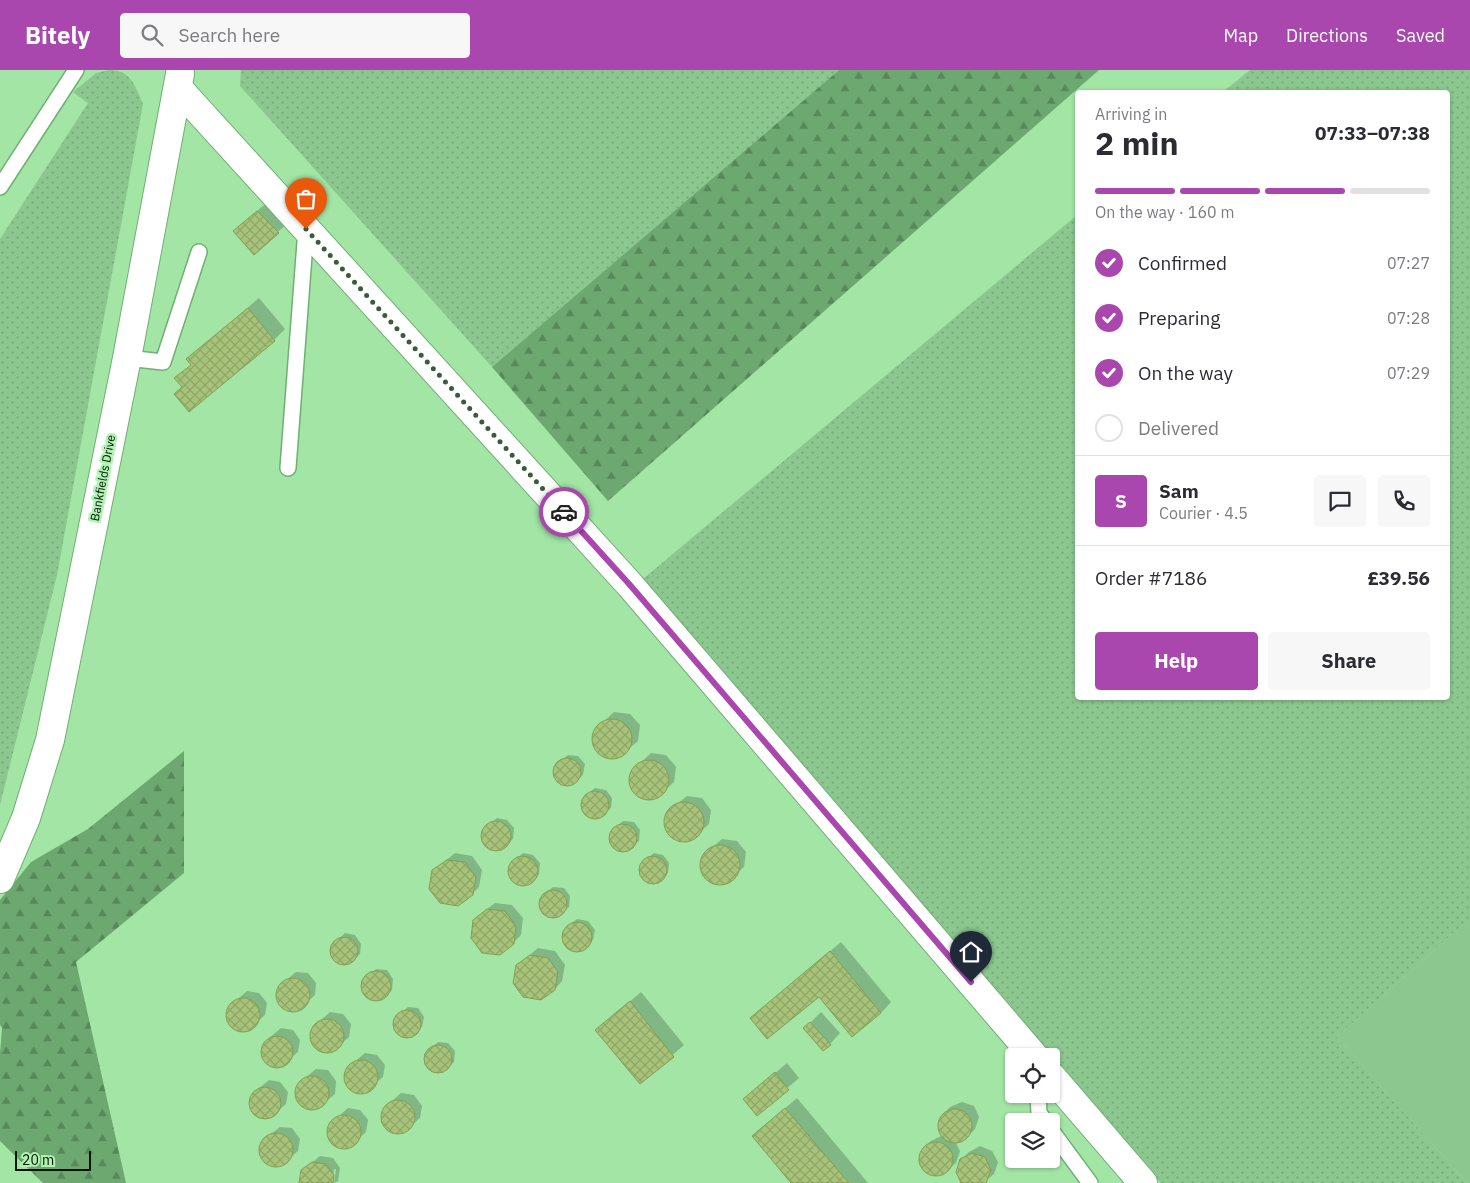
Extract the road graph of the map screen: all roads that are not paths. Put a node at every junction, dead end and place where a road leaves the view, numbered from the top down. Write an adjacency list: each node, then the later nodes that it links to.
1 (76, 70): 3 (lane)
2 (179, 79): 4 (street); 6 (street, Bankfields Drive)
3 (0, 187)
4 (306, 229): 7 (lane); 9 (street)
5 (199, 252): 6 (lane)
6 (128, 358): 8 (street, Bankfields Drive)
7 (288, 468)
8 (0, 879)
9 (1027, 1048)
10 (1060, 1086): 13 (street)
11 (1060, 1142): 12 (lane)
12 (1090, 1183)
13 (1143, 1183)

